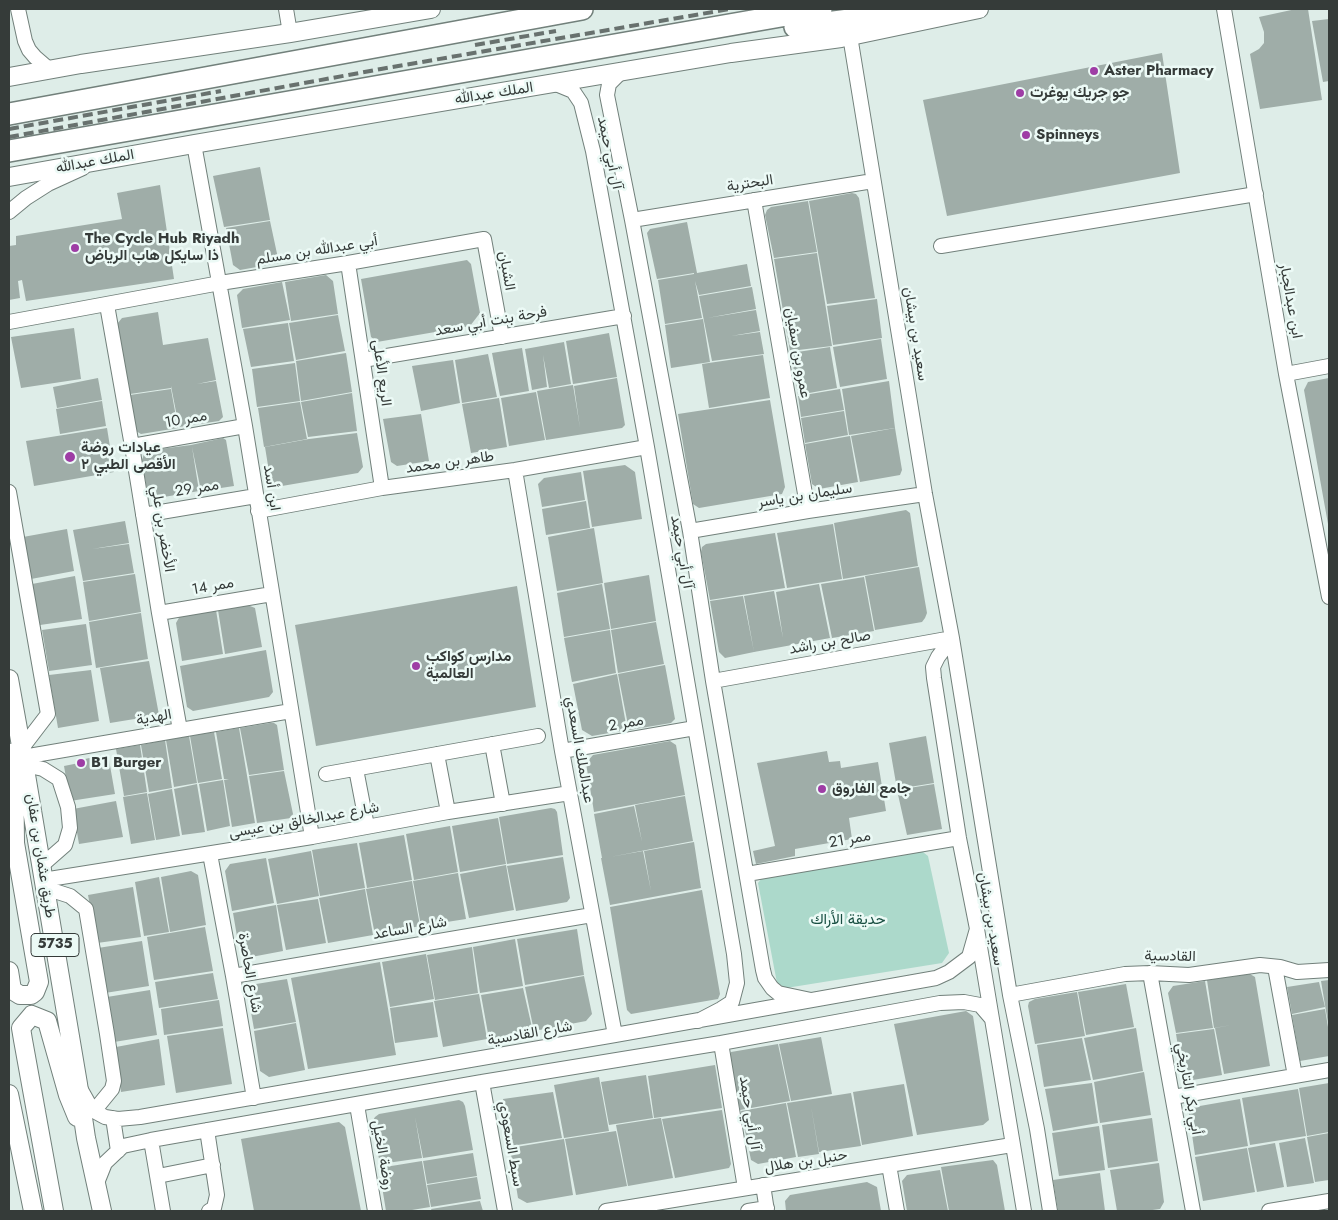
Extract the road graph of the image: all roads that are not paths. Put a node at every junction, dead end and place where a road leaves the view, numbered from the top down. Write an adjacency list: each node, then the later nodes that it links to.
1 (286, 9): 10 (street)
2 (431, 9): 10 (main road)
3 (582, 9): 20 (highway)
4 (821, 9): 9 (highway, الملك عبدالله)
5 (934, 9): 9 (highway)
6 (979, 9): 11 (main road, الملك عبدالله)
7 (1224, 9): 31 (street, ابن عبدالجبار)
8 (19, 12): 14 (street)
9 (698, 31): 24 (highway, الملك عبدالله)
10 (290, 33): 12 (main road)
11 (850, 36): 15 (main road, الملك عبدالله); 29 (street, سعيد بن بيشان)
12 (80, 64): 14 (main road); 19 (main road)
13 (9, 66): 16 (main road)
14 (50, 70): 16 (main road)
15 (621, 72): 18 (main road, الملك عبدالله); 21 (street, آل أبي حيمد)
16 (31, 73): 17 (main road)
17 (9, 77)
18 (556, 84): 22 (street, آل أبي حيمد); 23 (main road, الملك عبدالله)
19 (9, 88)
20 (9, 114)
21 (614, 129): 22 (street); 34 (street, آل أبي حيمد)
22 (589, 134): 40 (street, آل أبي حيمد)
23 (192, 145): 25 (main road, الملك عبدالله); 27 (main road); 38 (street, ابن أسد)
24 (9, 151)
25 (148, 152): 26 (main road); 28 (main road, الملك عبدالله)
26 (89, 166): 30 (main road); 33 (street)
27 (9, 167)
28 (9, 177)
29 (873, 181): 32 (street, البحترية); 52 (street, سعيد بن بيشان)
30 (9, 183)
31 (1256, 194): 36 (street); 45 (street, ابن عبدالجبار)
32 (754, 200): 34 (street, البحترية); 55 (street, عمرو بن سفيان)
33 (9, 212)
34 (632, 220): 57 (street, آل أبي حيمد)
35 (484, 239): 37 (street, أبي عبدالله بن مسلم); 42 (street, الشبان)
36 (940, 246)
37 (348, 264): 38 (street, أبي عبدالله بن مسلم); 43 (street, الريع الأعلى)
38 (220, 283): 39 (street, أبي عبدالله بن مسلم); 46 (street, ابن أسد)
39 (107, 305): 41 (street, أبي عبدالله بن مسلم); 47 (street, الأخضر بن علي)
40 (624, 316): 42 (street, فرحة بنت أبي سعد); 48 (street, آل أبي حيمد)
41 (9, 322)
42 (502, 337): 43 (street, فرحة بنت أبي سعد)
43 (363, 360): 50 (street, الريع الأعلى)
44 (1329, 366): 45 (street)
45 (1286, 374): 58 (street, ابن عبدالجبار)
46 (245, 426): 47 (street, ممر 10); 53 (street, ابن أسد)
47 (132, 446): 56 (street, الأخضر بن علي)
48 (647, 446): 49 (street, طاهر بن محمد); 66 (street, آل أبي حيمد)
49 (516, 470): 50 (street, طاهر بن محمد); 70 (street, عبدالملك السعدي)
50 (382, 488): 54 (street, طاهر بن محمد)
51 (9, 492): 72 (street)
52 (926, 494): 55 (street, سليمان بن ياسر); 61 (street, سعيد بن بيشان)
53 (256, 496): 54 (street, ابن أسد); 56 (street, ممر 29)
54 (258, 511): 59 (street, ابن أسد)
55 (808, 511): 57 (street, سليمان بن ياسر)
56 (143, 515): 60 (street, الأخضر بن علي)
57 (690, 531): 63 (street, آل أبي حيمد)
58 (1328, 588)
59 (272, 594): 60 (street, ممر 14); 65 (street, ابن أسد)
60 (160, 613): 67 (street, الأخضر بن علي)
61 (952, 638): 63 (street, صالح بن راشد); 80 (street, سعيد بن بيشان); 91 (street, سعيد بن بيشان)
62 (9, 679): 64 (main road, طريق عثمان بن عفان / 5735)
63 (713, 681): 82 (street, آل أبي حيمد)
64 (13, 701): 72 (main road, طريق عثمان بن عفان / 5735); 88 (main road)
65 (291, 711): 67 (street, الهدية); 79 (street, ابن أسد)
66 (695, 728): 70 (street, ممر 2); 94 (street, آل أبي حيمد)
67 (180, 730): 72 (street, الهدية)
68 (538, 736): 69 (street)
69 (492, 744): 71 (street); 76 (street)
70 (562, 751): 75 (street, عبدالملك السعدي)
71 (437, 754): 73 (street); 77 (street)
72 (23, 757): 83 (main road, طريق عثمان بن عفان / 5735); 83 (street)
73 (356, 768): 74 (street); 78 (street)
74 (326, 774)
75 (570, 794): 76 (street, شارع عبدالخالق بن عيسى); 84 (street, عبدالملك السعدي)
76 (503, 804): 77 (street, شارع عبدالخالق بن عيسى)
77 (448, 812): 78 (street, شارع عبدالخالق بن عيسى)
78 (367, 826): 79 (street, شارع عبدالخالق بن عيسى)
79 (312, 837): 81 (street, شارع عبدالخالق بن عيسى)
80 (959, 838): 82 (street, ممر 21); 85 (street, سعيد بن بيشان)
81 (210, 854): 83 (street, شارع عبدالخالق بن عيسى); 90 (street, شارع الحاصرة)
82 (747, 874): 92 (street, آل أبي حيمد)
83 (43, 878): 100 (main road, طريق عثمان بن عفان / 5735); 105 (street)
84 (592, 915): 90 (street, شارع الساعد); 95 (street, عبدالملك السعدي)
85 (977, 929): 92 (street, شارع القادسية); 93 (street, سعيد بن بيشان)
86 (1275, 967): 87 (street, القادسية); 89 (street, القادسية); 98 (street)
87 (1329, 970)
88 (9, 971)
89 (1150, 973): 91 (street, القادسية); 102 (street, أبي بكر التاريخي)
90 (233, 976): 103 (street, شارع الحاصرة)
91 (1010, 995): 133 (street, سعيد بن بيشان)
92 (811, 1000): 94 (street, شارع القادسية)
93 (992, 1019): 96 (street); 111 (street, سعيد بن بيشان)
94 (698, 1021): 95 (street, شارع القادسية)
95 (615, 1036): 103 (street, شارع القادسية)
96 (721, 1043): 99 (street); 119 (street, آل أبي حيمد)
97 (1329, 1070): 98 (street)
98 (1294, 1076): 102 (street)
99 (482, 1082): 104 (street); 128 (street, سبط السعودي)
100 (78, 1084): 105 (street); 109 (main road, طريق عثمان بن عفان / 5735)
101 (9, 1094): 106 (main road)
102 (1173, 1097): 134 (street, أبي بكر التاريخي)
103 (254, 1098): 107 (street, شارع القادسية)
104 (357, 1105): 108 (street); 127 (street, روضة الخيل)
105 (94, 1111): 107 (street, شارع القادسية)
106 (11, 1117): 112 (main road)
107 (112, 1118): 113 (street)
108 (207, 1130): 110 (street); 114 (street)
109 (86, 1138): 117 (main road, طريق عثمان بن عفان / 5735); 123 (main road)
110 (151, 1140): 113 (street); 116 (street)
111 (1012, 1144): 115 (street, حنبل بن هلال); 132 (street, سعيد بن بيشان)
112 (12, 1149): 122 (main road)
113 (118, 1151): 117 (street)
114 (213, 1165): 116 (street); 126 (street)
115 (889, 1166): 118 (street, حنبل بن هلال); 131 (street)
116 (158, 1176): 125 (street)
117 (97, 1183): 124 (main road, طريق عثمان بن عفان / 5735)
118 (763, 1185): 119 (street, حنبل بن هلال); 121 (street)
119 (745, 1188): 129 (street, حنبل بن هلال)
120 (1329, 1201): 135 (street)
121 (767, 1210): 130 (street)
122 (33, 1211)
123 (54, 1211)
124 (102, 1211)
125 (163, 1211)
126 (209, 1211)
127 (375, 1211)
128 (505, 1211)
129 (606, 1211)
130 (748, 1211)
131 (897, 1211)
132 (1024, 1211)
133 (1050, 1211)
134 (1193, 1211)
135 (1268, 1211)

